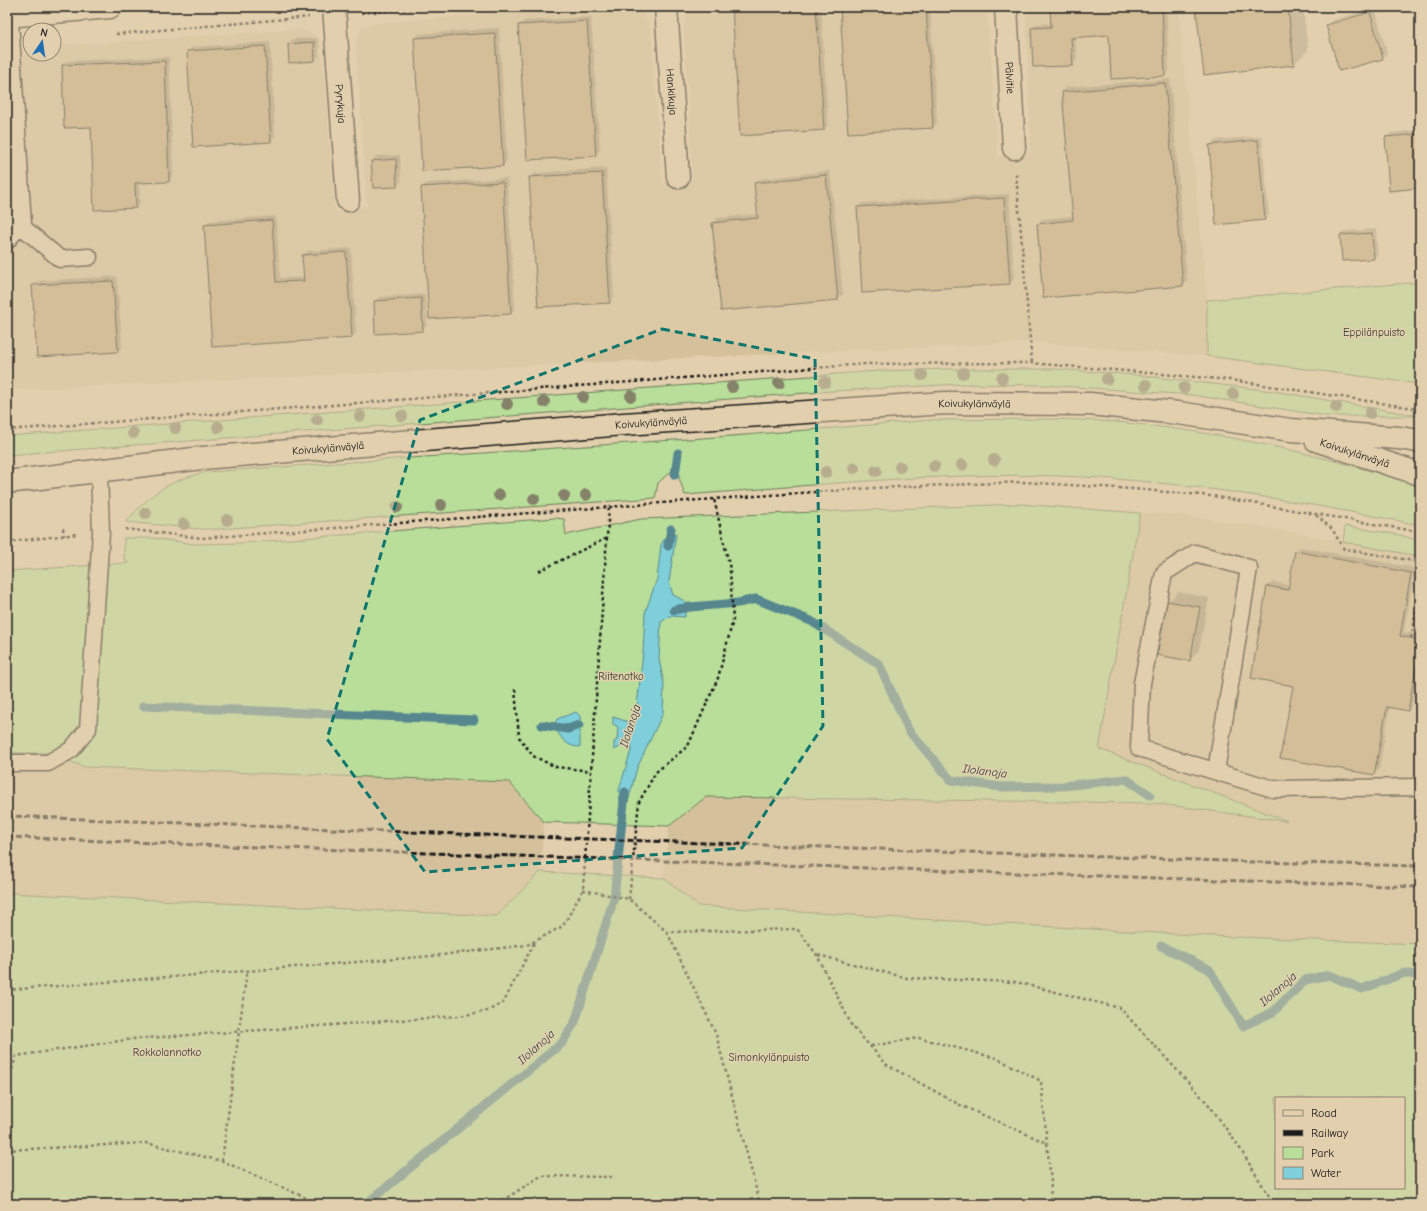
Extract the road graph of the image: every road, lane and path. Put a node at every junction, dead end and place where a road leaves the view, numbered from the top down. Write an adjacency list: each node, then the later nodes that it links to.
1 (110, 7): 6 (main road)
2 (436, 7): 5 (path)
3 (666, 7): 10 (main road, Hankikuja)
4 (1006, 7): 9 (main road, Pälvitie)
5 (335, 11): 8 (path); 11 (main road, Pyrykuja)
6 (7, 16)
7 (7, 20): 12 (main road)
8 (109, 34)
9 (1014, 148): 14 (path)
10 (678, 177)
11 (348, 200)
12 (13, 233): 13 (lane)
13 (89, 257)
14 (1032, 363): 15 (path); 16 (path)
15 (1420, 409)
16 (7, 430)
17 (1291, 430): 18 (main road, Koivukylänväylä); 19 (main road, Koivukylänväylä); 20 (main road, Koivukylänväylä)
18 (1420, 441)
19 (99, 470): 21 (main road, Koivukylänväylä); 26 (lane)
20 (1420, 474)
21 (8, 481)
22 (714, 499): 23 (path); 24 (path); 41 (path)
23 (609, 507): 26 (path); 29 (path)
24 (1315, 514): 27 (path); 31 (path)
25 (63, 528): 28 (path)
26 (101, 532): 28 (path); 36 (lane)
27 (1420, 532)
28 (64, 536): 30 (path)
29 (607, 537): 32 (path); 37 (path)
30 (7, 542)
31 (1420, 562)
32 (539, 571)
33 (1420, 591): 34 (path)
34 (1411, 638)
35 (515, 689): 37 (path)
36 (7, 763)
37 (591, 771): 40 (path)
38 (1216, 771): 38 (lane); 39 (lane)
39 (1420, 787)
40 (583, 890): 41 (path); 43 (path)
41 (629, 899): 42 (path)
42 (667, 932): 44 (path); 55 (path)
43 (535, 940): 45 (path); 48 (path)
44 (817, 955): 47 (path); 57 (path)
45 (247, 970): 46 (path); 51 (path)
46 (7, 990)
47 (870, 1046): 49 (path); 49 (path)
48 (7, 1087)
49 (1047, 1143): 56 (path)
50 (7, 1150): 51 (path)
51 (222, 1161): 53 (path)
52 (615, 1178): 54 (path)
53 (316, 1204)
54 (497, 1204)
55 (760, 1204)
56 (1050, 1204)
57 (1274, 1204)

